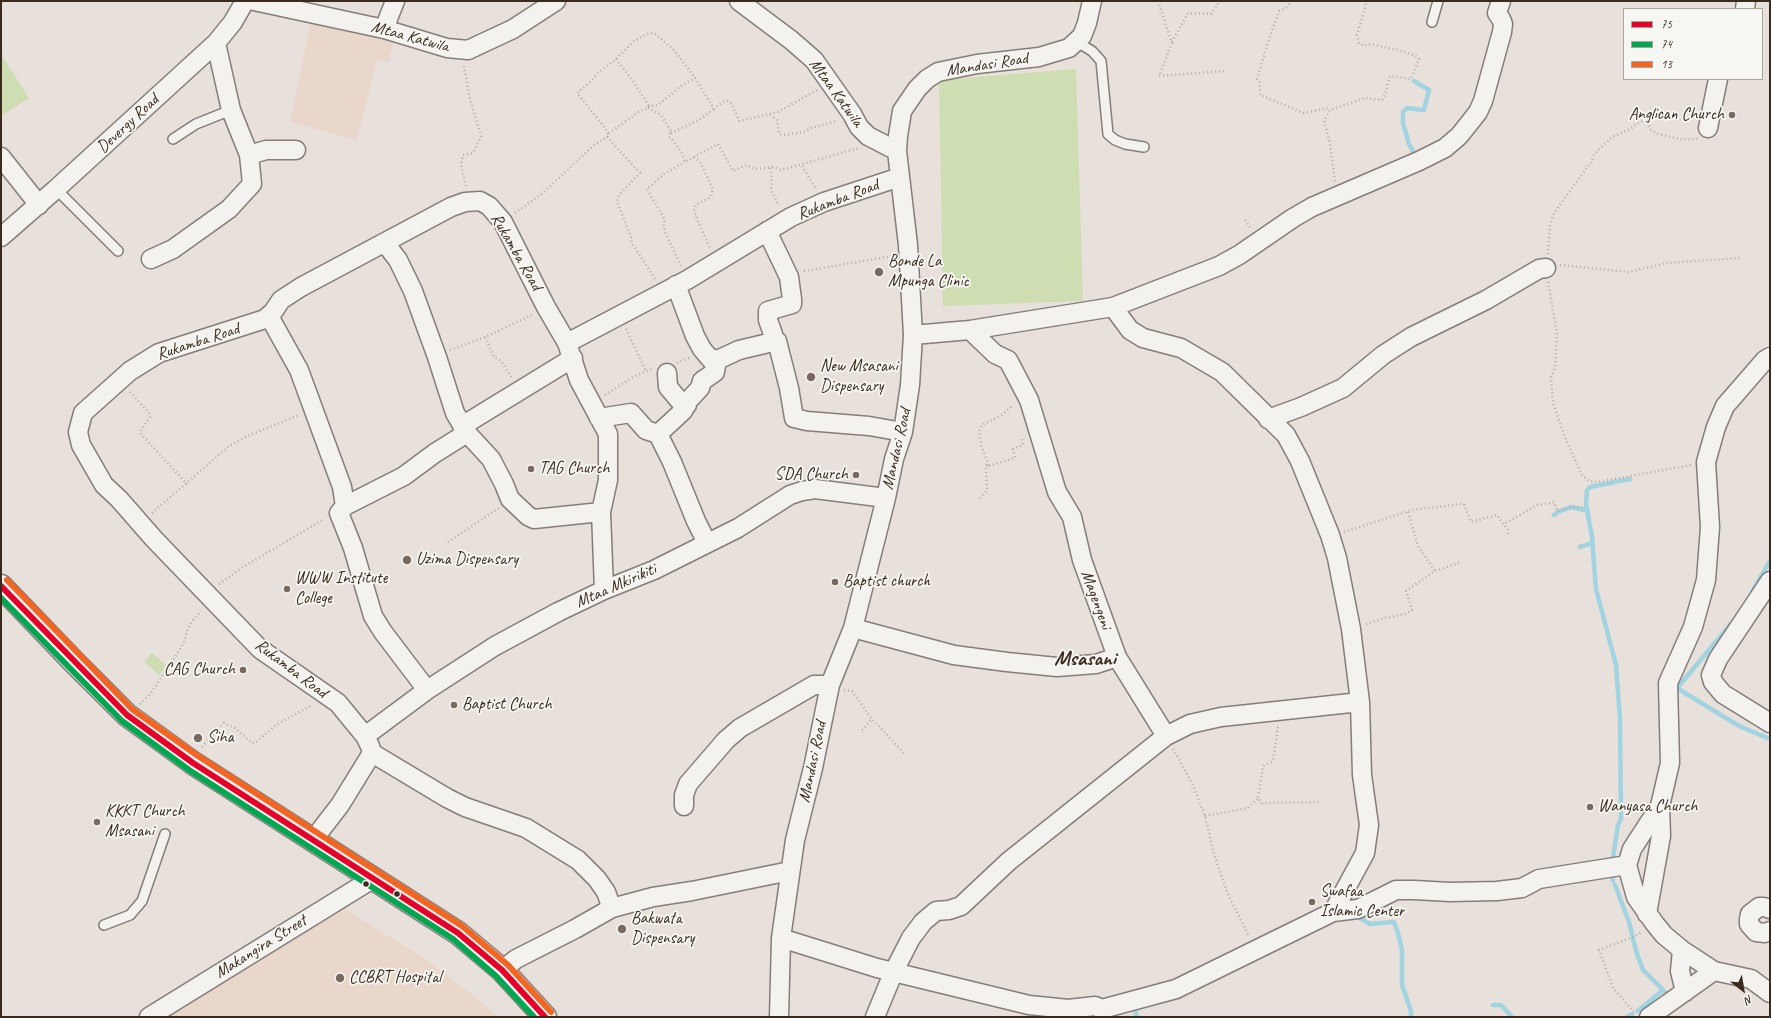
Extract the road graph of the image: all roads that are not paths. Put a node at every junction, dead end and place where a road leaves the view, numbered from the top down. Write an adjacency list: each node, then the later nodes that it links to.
1 (245, 1): 12 (street, Devergy Road)
2 (254, 1): 10 (street, Mtaa Katwila)
3 (395, 1): 10 (street)
4 (556, 1): 10 (street, Mtaa Katwila)
5 (739, 1): 19 (street, Mtaa Katwila)
6 (1092, 1): 11 (street)
7 (1438, 1): 9 (lane)
8 (1501, 1): 32 (street)
9 (1432, 22)
10 (384, 29)
11 (1077, 42): 17 (lane); 19 (street, Mandasi Road)
12 (216, 43): 14 (street); 23 (street, Devergy Road)
13 (1718, 80): 15 (street)
14 (231, 110): 16 (lane); 20 (street)
15 (1708, 128)
16 (173, 139)
17 (1144, 147)
18 (296, 150): 20 (street)
19 (897, 151): 22 (street, Mandasi Road)
20 (249, 155): 29 (street)
21 (1, 157): 24 (street)
22 (900, 177): 25 (street, Rukamba Road); 36 (street, Mandasi Road)
23 (56, 189): 24 (street, Devergy Road); 28 (lane)
24 (39, 205): 26 (street, Devergy Road)
25 (767, 231): 31 (street, Rukamba Road); 35 (street)
26 (1, 237)
27 (385, 243): 33 (street, Rukamba Road); 37 (street, Rukamba Road); 44 (street)
28 (118, 250)
29 (151, 259)
30 (1546, 268): 43 (street)
31 (675, 286): 37 (street, Rukamba Road); 39 (street)
32 (1113, 307): 34 (street); 43 (street)
33 (269, 316): 48 (street); 60 (street, Rukamba Road)
34 (970, 330): 36 (street); 55 (street, Magengeni)
35 (773, 334)
36 (913, 335): 45 (street, Mandasi Road)
37 (570, 351): 42 (street, Rukamba Road); 44 (street)
38 (1770, 356): 64 (street)
39 (717, 360): 41 (street); 45 (street)
40 (667, 373): 41 (street)
41 (686, 405): 46 (street)
42 (599, 418): 46 (street); 49 (street, Rukamba Road)
43 (1268, 419): 58 (street)
44 (465, 429): 48 (street); 49 (street)
45 (903, 432): 47 (street, Mandasi Road)
46 (658, 434): 50 (street)
47 (886, 498): 50 (street, Mtaa Mkirikiti); 54 (street, Mandasi Road)
48 (342, 509): 57 (street)
49 (601, 512): 53 (street, Rukamba Road)
50 (707, 542): 53 (street, Mtaa Mkirikiti)
51 (1, 586): 66 (street)
52 (1769, 586): 59 (street)
53 (604, 590): 57 (street, Mtaa Mkirikiti)
54 (853, 628): 55 (street); 56 (street, Mandasi Road)
55 (1117, 657): 61 (street, Magengeni)
56 (830, 685): 63 (street); 68 (street, Mandasi Road)
57 (427, 690): 60 (street, Mtaa Mkirikiti)
58 (1360, 702): 61 (street); 72 (street)
59 (1770, 723)
60 (365, 736): 62 (street, Rukamba Road)
61 (1166, 736): 79 (street)
62 (372, 753): 66 (street); 70 (street)
63 (684, 806)
64 (1660, 806): 67 (street); 73 (street)
65 (165, 834): 74 (lane)
66 (313, 840): 69 (street)
67 (1627, 865): 72 (street); 73 (street)
68 (790, 871): 70 (street); 76 (street, Mandasi Road)
69 (374, 878): 78 (street); 83 (street, Makangira Street)
70 (612, 908): 78 (street)
71 (1770, 909): 75 (street)
72 (1333, 912): 79 (street)
73 (1651, 919): 77 (street)
74 (104, 925)
75 (1770, 931)
76 (781, 938): 79 (street); 85 (street, Mandasi Road)
77 (1682, 950): 80 (street); 81 (street)
78 (502, 970): 84 (street)
79 (894, 971): 86 (street)
80 (1714, 971): 81 (street); 82 (street)
81 (1685, 992): 87 (street)
82 (1770, 993)
83 (149, 1017)
84 (545, 1017)
85 (779, 1017)
86 (875, 1017)
87 (1649, 1017)

